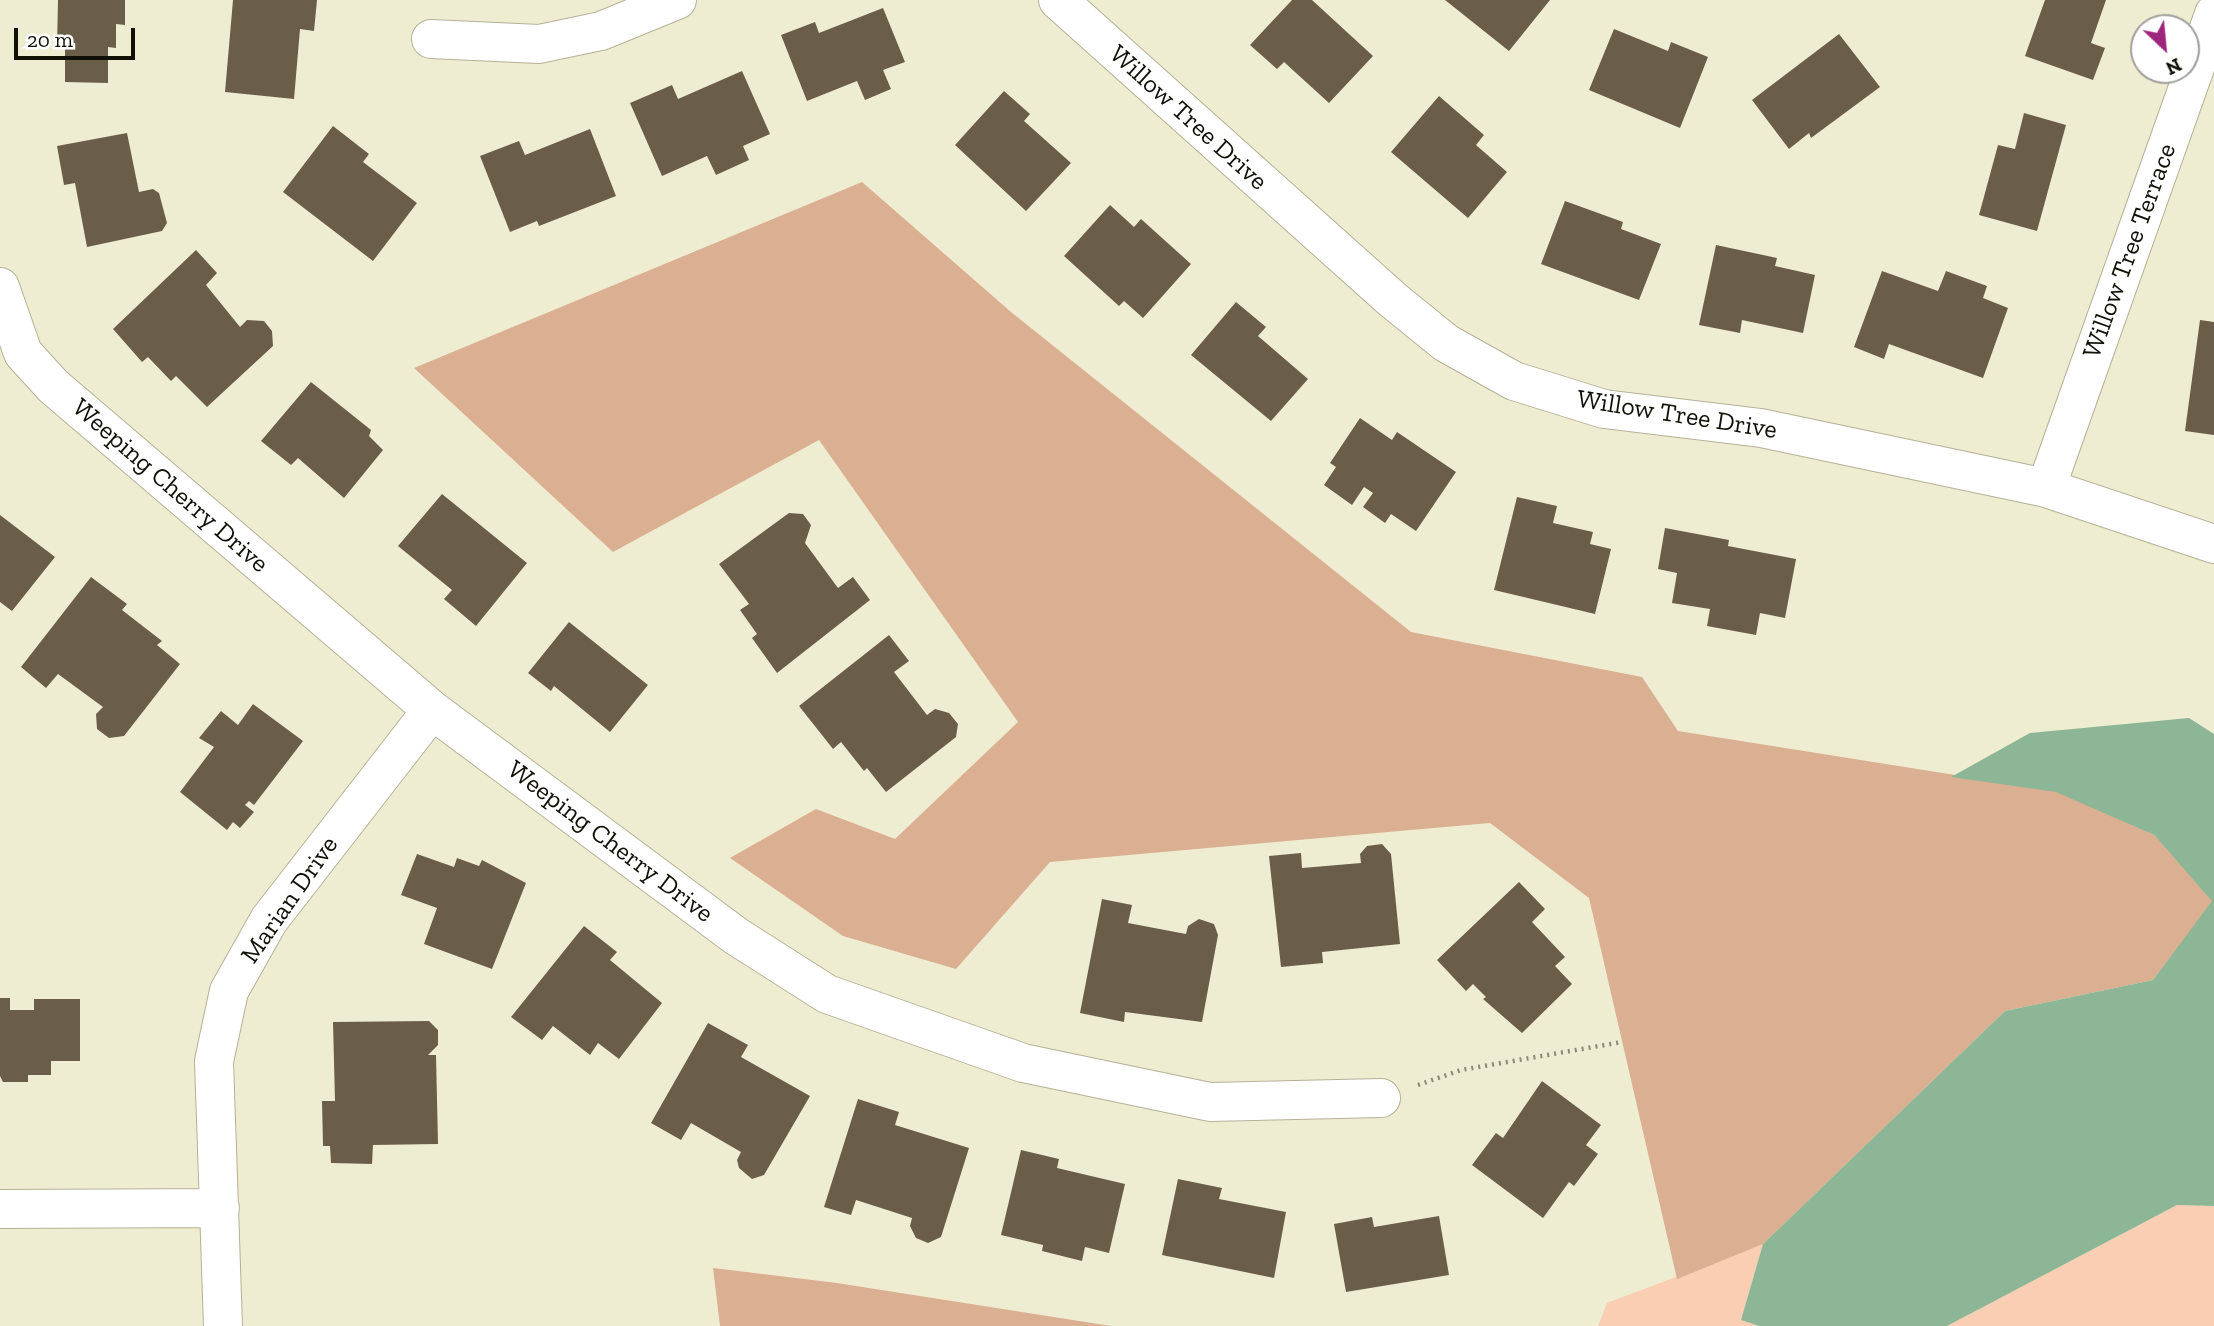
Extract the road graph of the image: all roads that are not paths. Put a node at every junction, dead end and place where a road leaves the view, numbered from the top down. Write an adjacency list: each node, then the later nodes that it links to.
1 (677, 0): 4 (street)
2 (1058, 0): 6 (street, Willow Tree Drive)
3 (2214, 14): 6 (street, Willow Tree Terrace)
4 (431, 39)
5 (0, 287): 8 (street, Weeping Cherry Drive)
6 (2046, 488): 7 (street, Willow Tree Drive)
7 (2214, 544)
8 (432, 710): 9 (street, Weeping Cherry Drive); 10 (street, Marian Drive)
9 (1381, 1098)
10 (220, 1208): 11 (street); 12 (street, Marian Drive)
11 (0, 1209)
12 (223, 1326)

